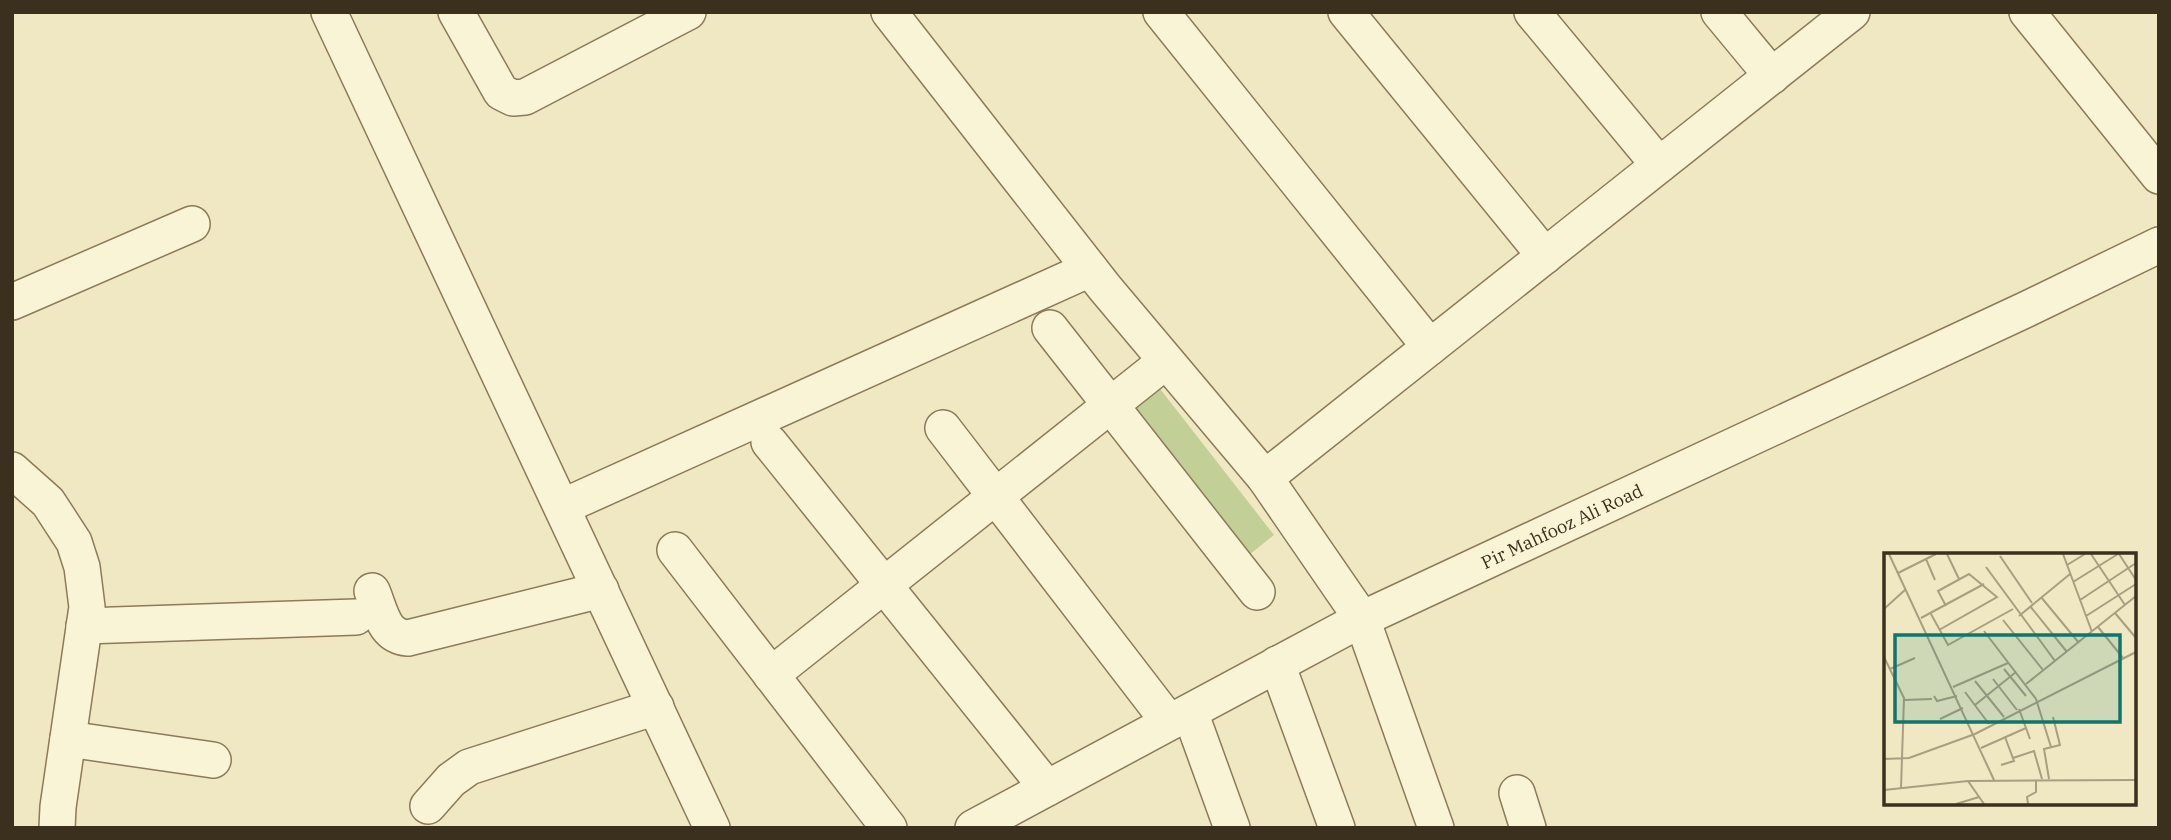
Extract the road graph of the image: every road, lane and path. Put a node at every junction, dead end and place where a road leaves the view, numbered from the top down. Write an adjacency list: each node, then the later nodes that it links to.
1 (329, 12): 28 (street)
2 (456, 12): 3 (street)
3 (688, 12)
4 (889, 12): 17 (street)
5 (1161, 12): 20 (street)
6 (1346, 12): 16 (street)
7 (1532, 12): 12 (street)
8 (1719, 12): 11 (street)
9 (1852, 12): 11 (street)
10 (2027, 12): 13 (street)
11 (1772, 76): 12 (street)
12 (1659, 165): 16 (street)
13 (2159, 176)
14 (192, 224): 18 (street)
15 (2159, 245): 33 (street, Pir Mahfooz Ali Road)
16 (1545, 256): 20 (street)
17 (1090, 269): 21 (street); 28 (street)
18 (12, 302)
19 (1050, 328): 22 (street)
20 (1430, 347): 26 (street)
21 (1166, 360): 22 (street); 26 (street)
22 (1112, 404): 27 (street); 32 (street)
23 (943, 428): 27 (street)
24 (769, 442): 30 (street)
25 (12, 470): 34 (street)
26 (1265, 478): 33 (street)
27 (996, 496): 30 (street); 38 (street)
28 (562, 507): 31 (street)
29 (675, 550): 36 (street)
30 (883, 584): 36 (street); 41 (street)
31 (601, 590): 34 (street); 37 (street)
32 (1257, 592)
33 (1362, 619): 35 (street, Pir Mahfooz Ali Road); 50 (street)
34 (84, 626): 39 (street)
35 (1277, 664): 38 (street, Pir Mahfooz Ali Road); 49 (street)
36 (771, 675): 46 (street)
37 (656, 707): 43 (street); 45 (street)
38 (1180, 717): 41 (street, Pir Mahfooz Ali Road); 48 (street)
39 (68, 738): 40 (street); 44 (street)
40 (213, 760)
41 (1047, 788): 47 (street, Pir Mahfooz Ali Road)
42 (1517, 793): 51 (street)
43 (428, 806)
44 (57, 828)
45 (712, 828)
46 (889, 828)
47 (973, 828)
48 (1232, 828)
49 (1337, 828)
50 (1436, 828)
51 (1528, 828)

